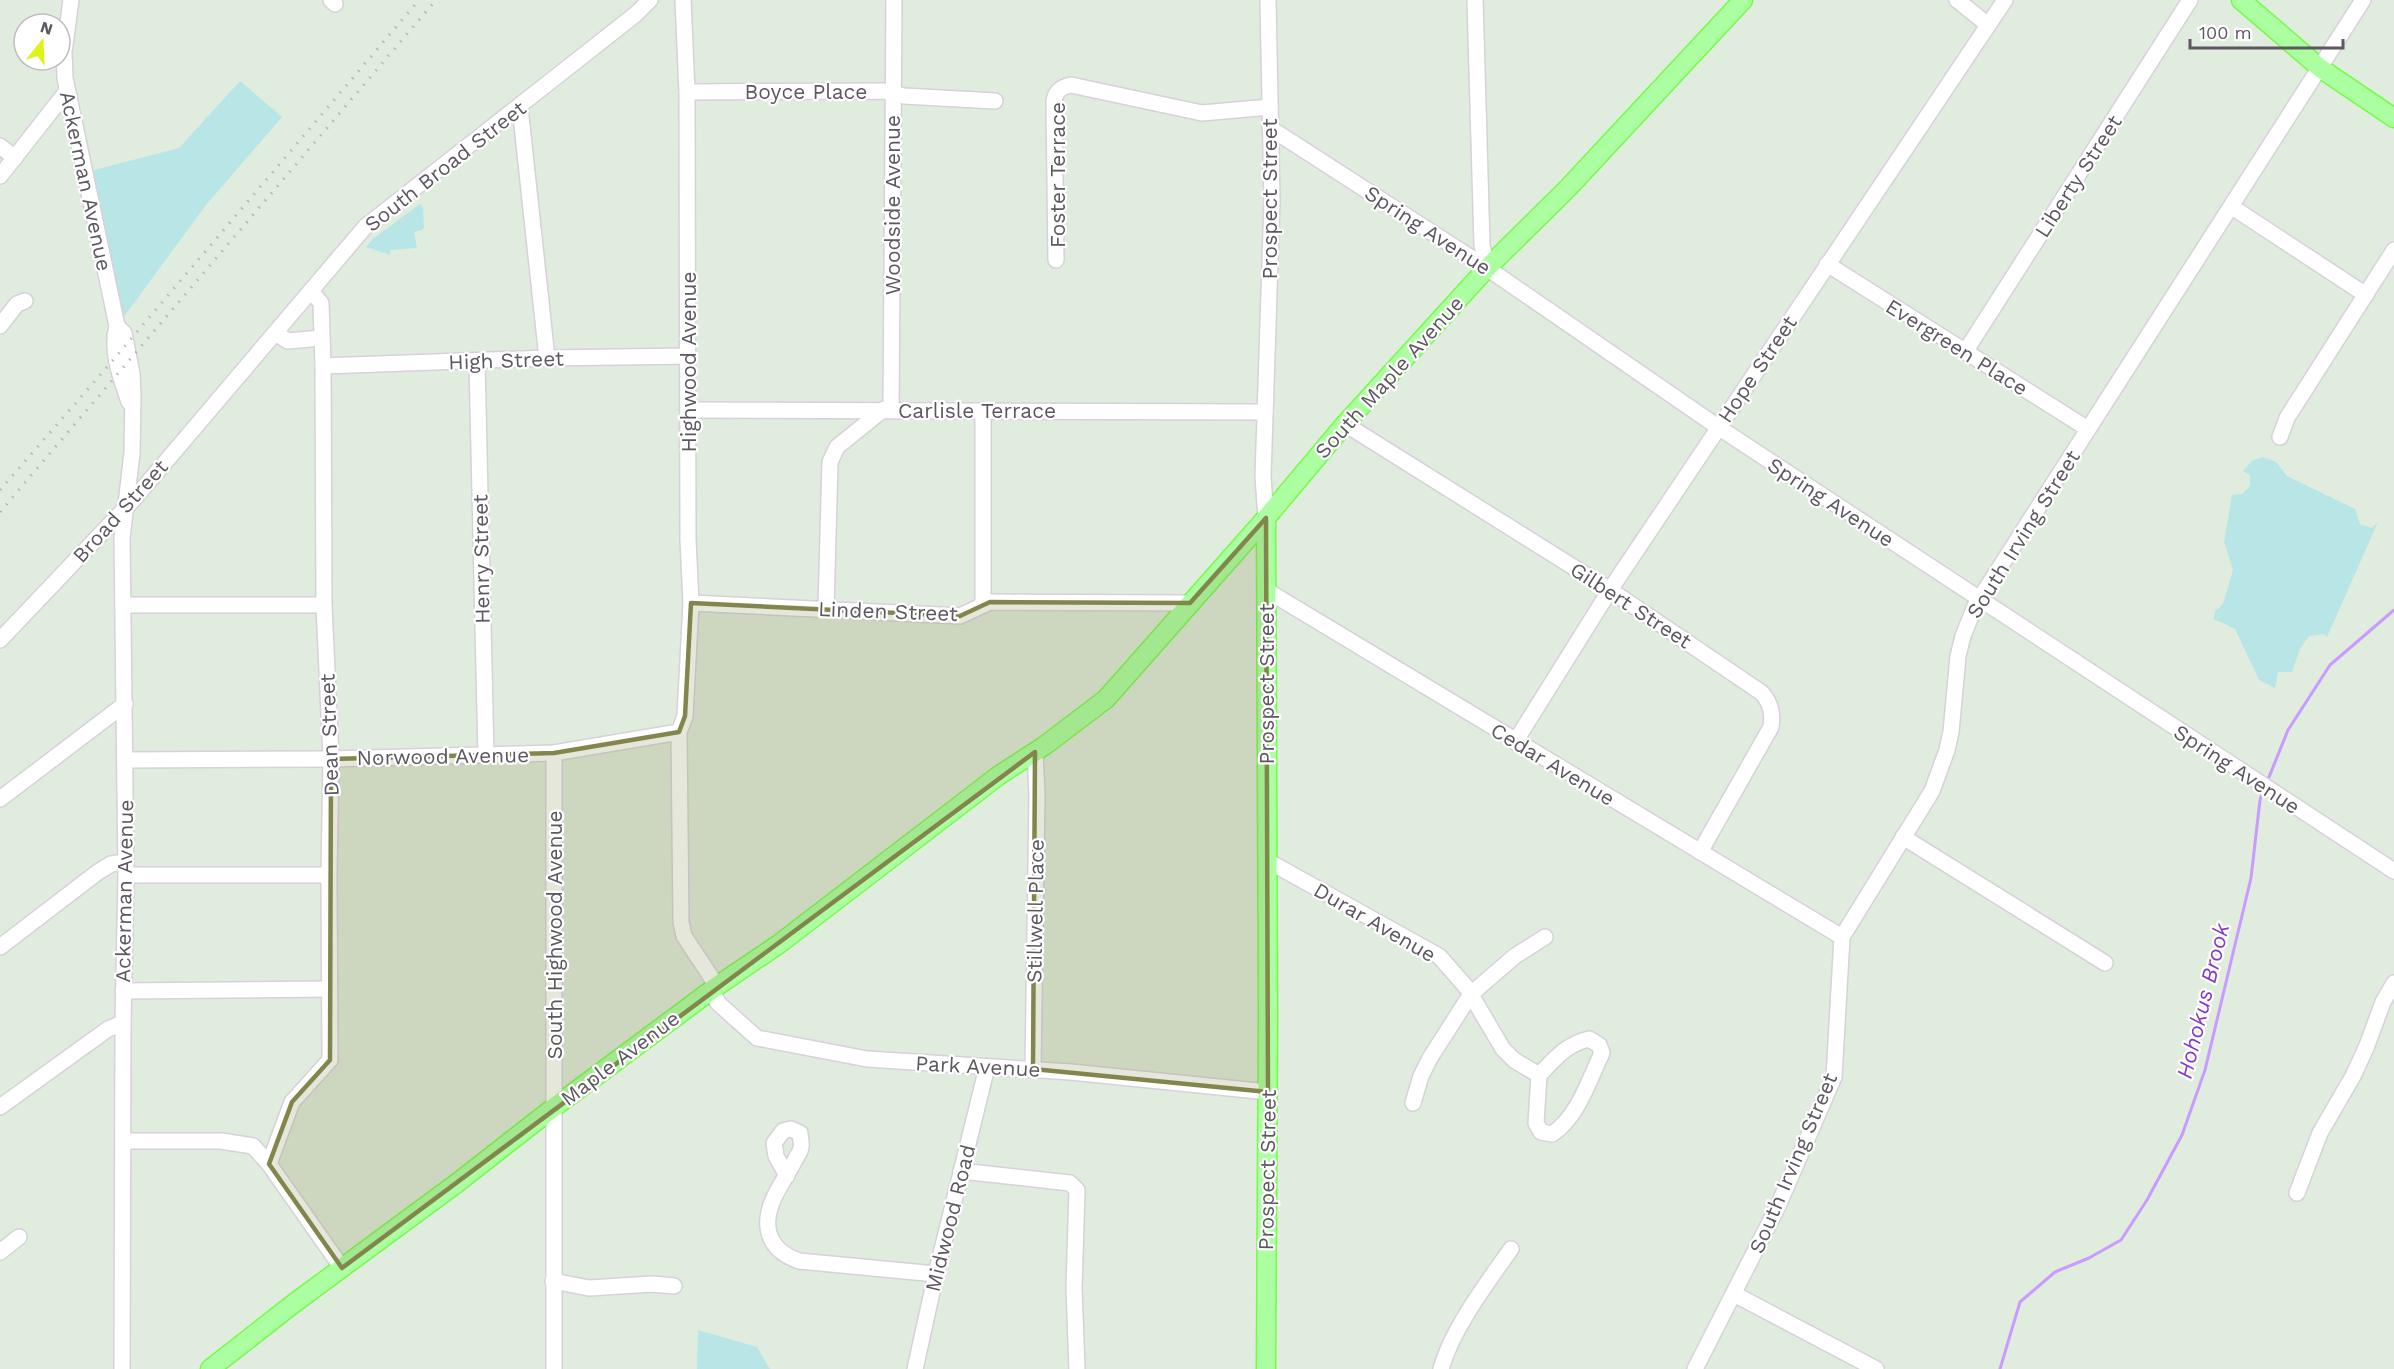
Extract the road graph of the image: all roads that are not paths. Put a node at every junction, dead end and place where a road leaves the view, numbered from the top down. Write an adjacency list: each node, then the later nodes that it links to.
1 (71, 0): 15 (street, Ackerman Avenue)
2 (650, 0): 19 (street, South Broad Street)
3 (683, 0): 16 (street, Highwood Avenue)
4 (894, 0): 17 (street, Woodside Avenue)
5 (1268, 0): 20 (street, Prospect Street)
6 (1475, 0): 30 (street)
7 (1958, 0): 13 (street)
8 (2005, 0): 13 (street, Hope Street)
9 (2190, 0): 37 (street, Liberty Street)
10 (2241, 0): 14 (main road)
11 (2363, 0): 14 (street, South Irving Street)
12 (1740, 1): 30 (main road, South Maple Avenue)
13 (1988, 25): 29 (street, Hope Street)
14 (2320, 68): 21 (main road); 26 (street, South Irving Street)
15 (67, 91): 24 (street); 51 (street, Ackerman Avenue)
16 (687, 92): 17 (street, Boyce Place); 38 (street, Highwood Avenue)
17 (894, 93): 18 (street, Boyce Place); 43 (street, Woodside Avenue)
18 (995, 101)
19 (520, 107): 31 (street, South Broad Street); 39 (street)
20 (1270, 107): 22 (street, Prospect Street); 28 (street, Foster Terrace)
21 (2394, 118)
22 (1270, 128): 30 (street, Spring Avenue); 46 (street, Prospect Street)
23 (0, 146): 24 (street)
24 (15, 158): 25 (street)
25 (0, 176)
26 (2232, 207): 32 (street); 49 (street, South Irving Street)
27 (2394, 250): 32 (street)
28 (1056, 260)
29 (1827, 264): 37 (street, Evergreen Place); 48 (street, Hope Street)
30 (1487, 268): 47 (main road, South Maple Avenue); 48 (street, Spring Avenue)
31 (311, 291): 35 (street, South Broad Street); 36 (street, Dean Street)
32 (2366, 295): 50 (street)
33 (25, 301): 34 (street)
34 (0, 326)
35 (275, 333): 36 (street); 42 (street, South Broad Street)
36 (321, 338): 41 (street, Dean Street)
37 (1965, 352): 49 (street, Evergreen Place)
38 (689, 356): 39 (street, High Street); 44 (street, Highwood Avenue)
39 (547, 358): 40 (street, High Street)
40 (477, 362): 41 (street, High Street); 70 (street, Henry Street)
41 (323, 366): 62 (street, Dean Street)
42 (235, 379): 52 (street, Broad Street)
43 (888, 409): 44 (street, Carlisle Terrace); 45 (street, Carlisle Terrace); 63 (street)
44 (688, 410): 58 (street, Highwood Avenue)
45 (984, 410): 46 (street, Carlisle Terrace); 59 (street)
46 (1265, 412): 54 (street, Prospect Street)
47 (1345, 424): 54 (main road, South Maple Avenue); 56 (street, Gilbert Street)
48 (1718, 427): 56 (street, Hope Street); 57 (street, Spring Avenue)
49 (2088, 429): 57 (street, South Irving Street)
50 (2280, 437)
51 (132, 453): 52 (street); 53 (street, Ackerman Avenue)
52 (163, 463): 53 (street, Broad Street)
53 (125, 509): 61 (street, Ackerman Avenue); 64 (street, Broad Street)
54 (1266, 518): 55 (main road, Prospect Street); 60 (main road, South Maple Avenue)
55 (1266, 590): 67 (street, Cedar Avenue); 76 (main road, Prospect Street)
56 (1610, 590): 67 (street, Hope Street); 75 (street, Gilbert Street)
57 (1980, 599): 74 (street, South Irving Street); 78 (street, Spring Avenue)
58 (691, 603): 63 (street, Linden Street); 66 (street, Highwood Avenue)
59 (984, 603): 60 (street, Linden Street); 63 (street, Linden Street)
60 (1190, 603): 68 (main road, South Maple Avenue)
61 (123, 605): 62 (street); 65 (street, Ackerman Avenue)
62 (324, 605): 71 (street, Dean Street)
63 (826, 609)
64 (0, 640)
65 (125, 704): 72 (street, Ackerman Avenue); 73 (street)
66 (681, 728): 69 (street, Norwood Avenue); 85 (street, Highwood Avenue)
67 (1515, 742): 75 (street, Cedar Avenue)
68 (1035, 752): 85 (main road, Maple Avenue); 91 (street, Stillwell Place)
69 (554, 753): 70 (street, Norwood Avenue); 96 (street, South Highwood Avenue)
70 (486, 756): 71 (street, Norwood Avenue)
71 (332, 759): 72 (street, Norwood Avenue); 79 (street, Dean Street)
72 (125, 760): 77 (street, Ackerman Avenue)
73 (0, 799)
74 (1903, 837): 81 (street, South Irving Street); 83 (street)
75 (1700, 852): 81 (street, Cedar Avenue)
76 (1268, 861): 88 (street, Durar Avenue); 93 (main road, Prospect Street)
77 (125, 869): 79 (street); 82 (street); 87 (street, Ackerman Avenue)
78 (2394, 871)
79 (329, 875): 86 (street, Dean Street)
80 (1545, 937): 88 (street)
81 (1842, 937): 109 (street, South Irving Street)
82 (0, 947)
83 (2105, 963)
84 (2394, 983): 101 (street)
85 (715, 988): 90 (street, Park Avenue); 96 (main road, Maple Avenue)
86 (329, 989): 87 (street); 98 (street, Dean Street)
87 (123, 991): 89 (street, Ackerman Avenue)
88 (1471, 994): 92 (street, Durar Avenue); 94 (street)
89 (123, 1023): 95 (street); 97 (street, Ackerman Avenue)
90 (987, 1067): 91 (street, Park Avenue); 99 (street, Midwood Road)
91 (1033, 1069): 93 (street, Park Avenue)
92 (1539, 1076): 92 (street)
93 (1268, 1092): 115 (main road, Prospect Street)
94 (1413, 1103)
95 (0, 1107)
96 (554, 1108): 105 (main road, Maple Avenue); 107 (street, South Highwood Avenue)
97 (124, 1141): 98 (street); 110 (street, Ackerman Avenue)
98 (269, 1164): 105 (street)
99 (961, 1171): 106 (street, Midwood Road); 114 (street)
100 (787, 1176): 106 (street)
101 (2297, 1193)
102 (19, 1237): 104 (street)
103 (1511, 1249): 116 (street)
104 (0, 1252)
105 (342, 1268): 111 (main road, Maple Avenue)
106 (936, 1274): 113 (street, Midwood Road)
107 (553, 1281): 108 (street); 112 (street, South Highwood Avenue)
108 (674, 1286)
109 (1734, 1294): 117 (street, South Irving Street); 118 (street)
110 (122, 1369)
111 (210, 1369)
112 (554, 1369)
113 (915, 1369)
114 (1077, 1369)
115 (1266, 1369)
116 (1441, 1369)
117 (1695, 1369)
118 (1876, 1369)

